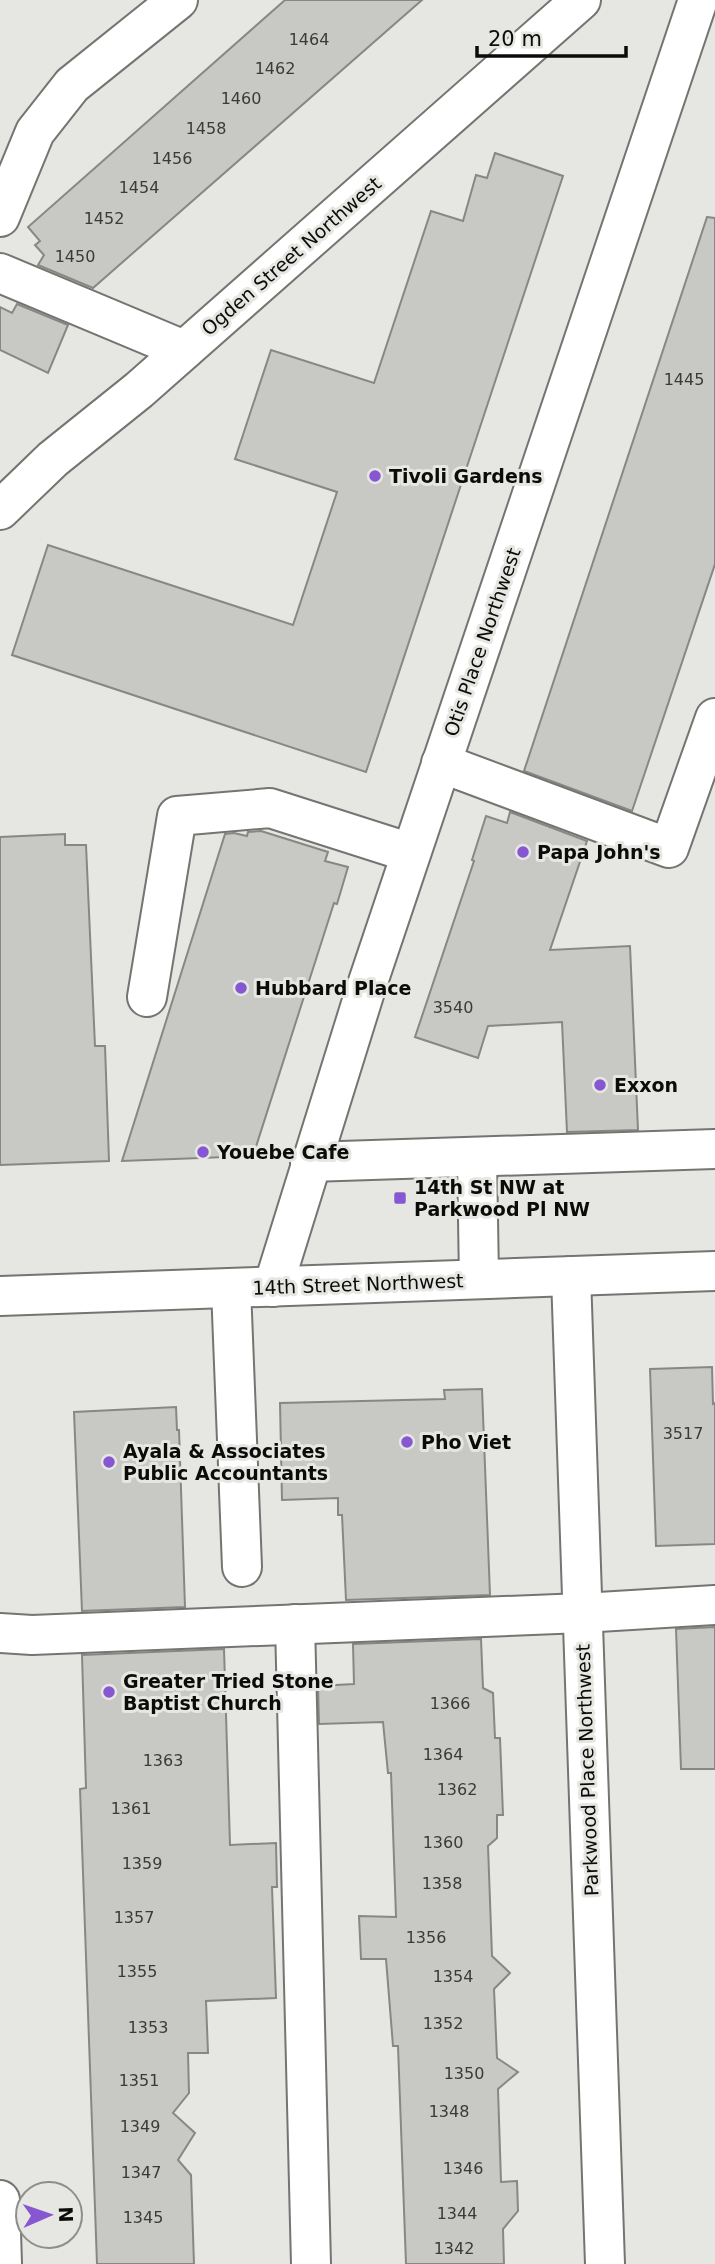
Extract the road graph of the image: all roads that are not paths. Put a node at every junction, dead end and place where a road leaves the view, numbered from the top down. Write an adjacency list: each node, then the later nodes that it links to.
1 (178, 0): 4 (street)
2 (581, 0): 6 (street, Ogden Street Northwest)
3 (698, 0): 9 (street, Otis Place Northwest)
4 (0, 217)
5 (0, 273): 6 (street)
6 (184, 350): 7 (street, Ogden Street Northwest)
7 (0, 510)
8 (715, 718): 9 (street)
9 (441, 764): 10 (street, Otis Place Northwest)
10 (411, 853): 11 (street); 14 (street, Otis Place Northwest)
11 (147, 997)
12 (715, 1149): 13 (street)
13 (477, 1157): 14 (street); 17 (street)
14 (310, 1162): 18 (street, Otis Place Northwest)
15 (715, 1270): 16 (street, 14th Street Northwest)
16 (571, 1276): 17 (street, 14th Street Northwest); 23 (street, Parkwood Place Northwest)
17 (479, 1279): 18 (street, 14th Street Northwest)
18 (273, 1287): 19 (street, 14th Street Northwest)
19 (231, 1288): 20 (street, 14th Street Northwest); 21 (street)
20 (0, 1296)
21 (242, 1567)
22 (715, 1605): 23 (street)
23 (582, 1613): 24 (street); 29 (street, Parkwood Place Northwest)
24 (295, 1624): 25 (street); 28 (street)
25 (0, 1633)
26 (0, 2200): 27 (street)
27 (2, 2264)
28 (311, 2264)
29 (605, 2264)

